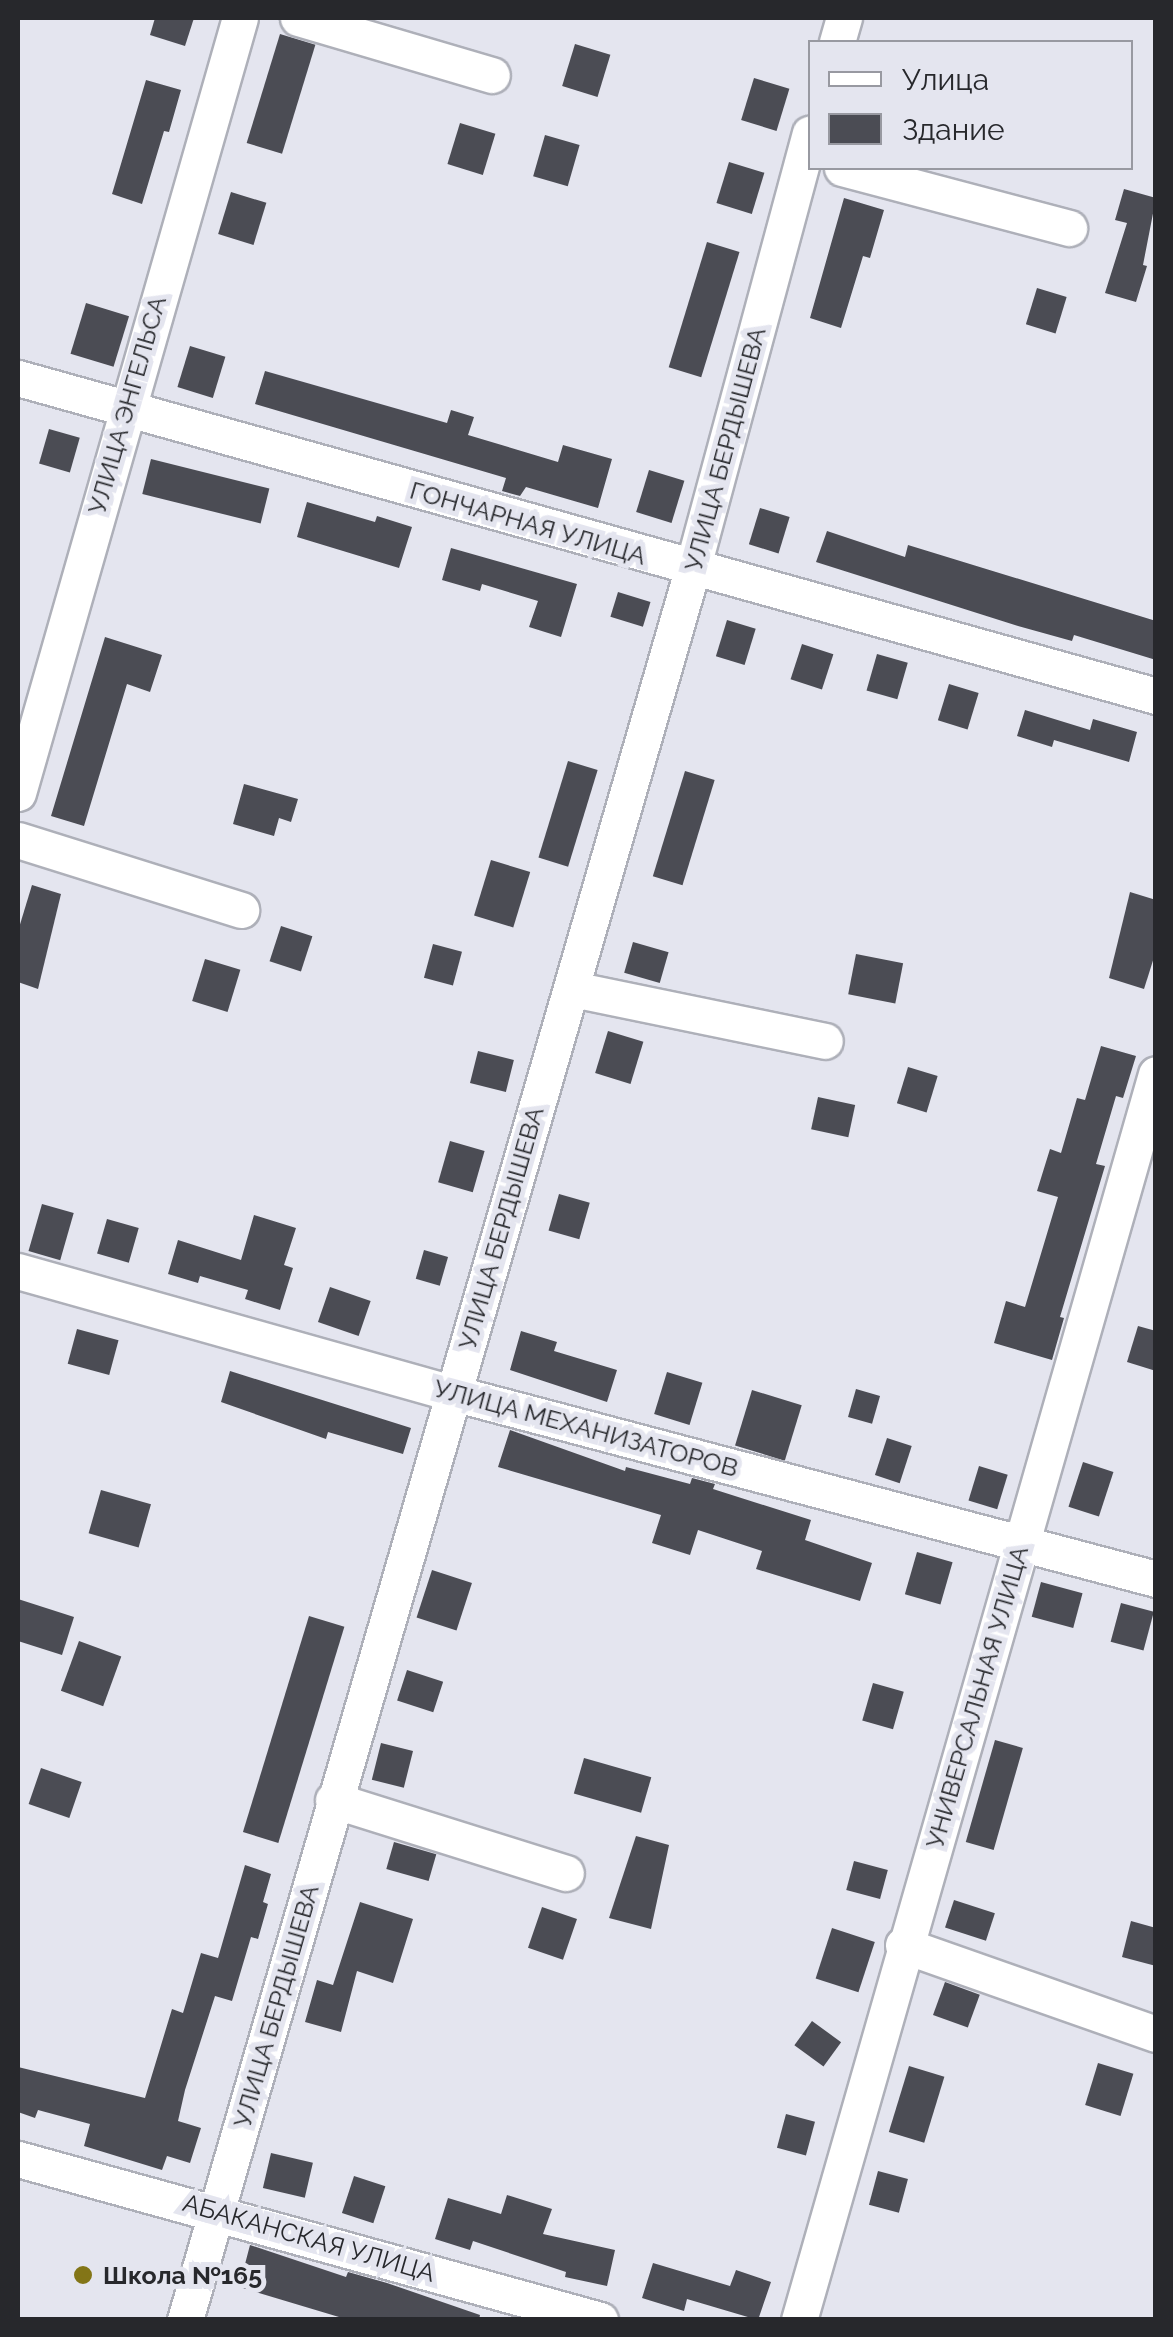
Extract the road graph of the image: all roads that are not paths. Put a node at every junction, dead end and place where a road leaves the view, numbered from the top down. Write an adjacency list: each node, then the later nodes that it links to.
1 (240, 18): 8 (street, УЛИЦА ЭНГЕЛЬСА)
2 (298, 18): 3 (street)
3 (492, 74)
4 (808, 150): 9 (street, УЛИЦА БЕРДЫШЕВА)
5 (850, 170): 6 (street)
6 (1069, 228)
7 (18, 378): 8 (street, ГОНЧАРНАЯ УЛИЦА)
8 (125, 409): 9 (street, ГОНЧАРНАЯ УЛИЦА); 11 (street, УЛИЦА ЭНГЕЛЬСА)
9 (692, 570): 10 (street, ГОНЧАРНАЯ УЛИЦА); 14 (street, УЛИЦА БЕРДЫШЕВА)
10 (1156, 696)
11 (18, 793)
12 (18, 840): 13 (street)
13 (241, 910)
14 (572, 989): 15 (street); 19 (street, УЛИЦА БЕРДЫШЕВА)
15 (825, 1041)
16 (1156, 1074): 17 (street, УНИВЕРСАЛЬНАЯ УЛИЦА)
17 (1144, 1156): 20 (street, УНИВЕРСАЛЬНАЯ УЛИЦА)
18 (18, 1270): 19 (street, УЛИЦА МЕХАНИЗАТОРОВ)
19 (453, 1393): 20 (street, УЛИЦА МЕХАНИЗАТОРОВ); 22 (street, УЛИЦА БЕРДЫШЕВА)
20 (1022, 1543): 21 (street, УЛИЦА МЕХАНИЗАТОРОВ); 24 (street, УНИВЕРСАЛЬНАЯ УЛИЦА)
21 (1156, 1578)
22 (333, 1800): 23 (street); 27 (street, УЛИЦА БЕРДЫШЕВА)
23 (566, 1873)
24 (903, 1946): 25 (street); 30 (street, УНИВЕРСАЛЬНАЯ УЛИЦА)
25 (1156, 2034)
26 (18, 2159): 27 (street, АБАКАНСКАЯ УЛИЦА)
27 (218, 2212): 28 (street, УЛИЦА БЕРДЫШЕВА); 29 (street, АБАКАНСКАЯ УЛИЦА)
28 (185, 2320)
29 (600, 2320)
30 (799, 2320)

